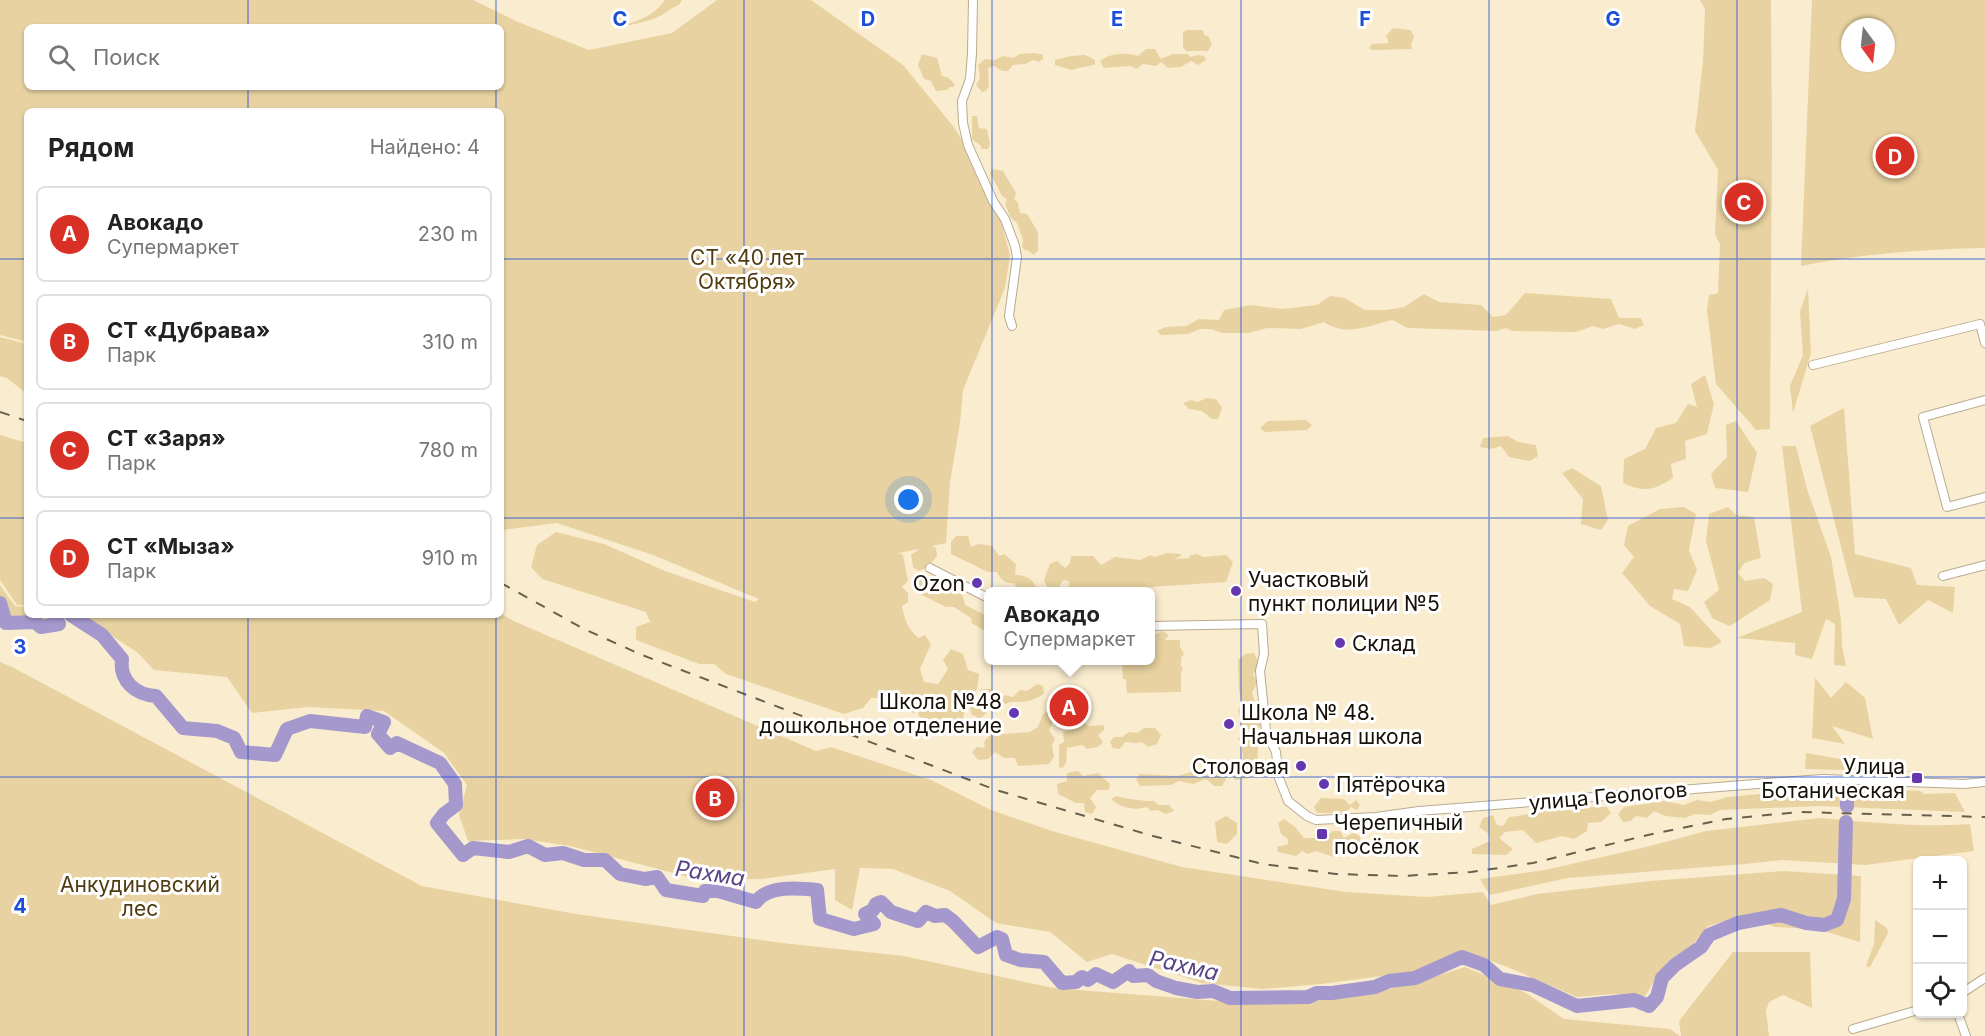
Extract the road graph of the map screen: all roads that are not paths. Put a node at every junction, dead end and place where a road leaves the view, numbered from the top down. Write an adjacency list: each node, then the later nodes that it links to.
1 (973, 0): 2 (street)
2 (1012, 326)
3 (1985, 343): 4 (street)
4 (1813, 365)
5 (1985, 400): 6 (street)
6 (1985, 497)
7 (1985, 565): 9 (street)
8 (930, 568): 10 (street)
9 (1943, 576)
10 (984, 596)
11 (1155, 626): 12 (street, улица Геологов)
12 (1985, 782)
13 (1985, 978): 14 (street)
14 (1967, 990)
15 (1913, 1011): 17 (street)
16 (1959, 1018): 18 (street)
17 (1853, 1029)
18 (1966, 1036)

